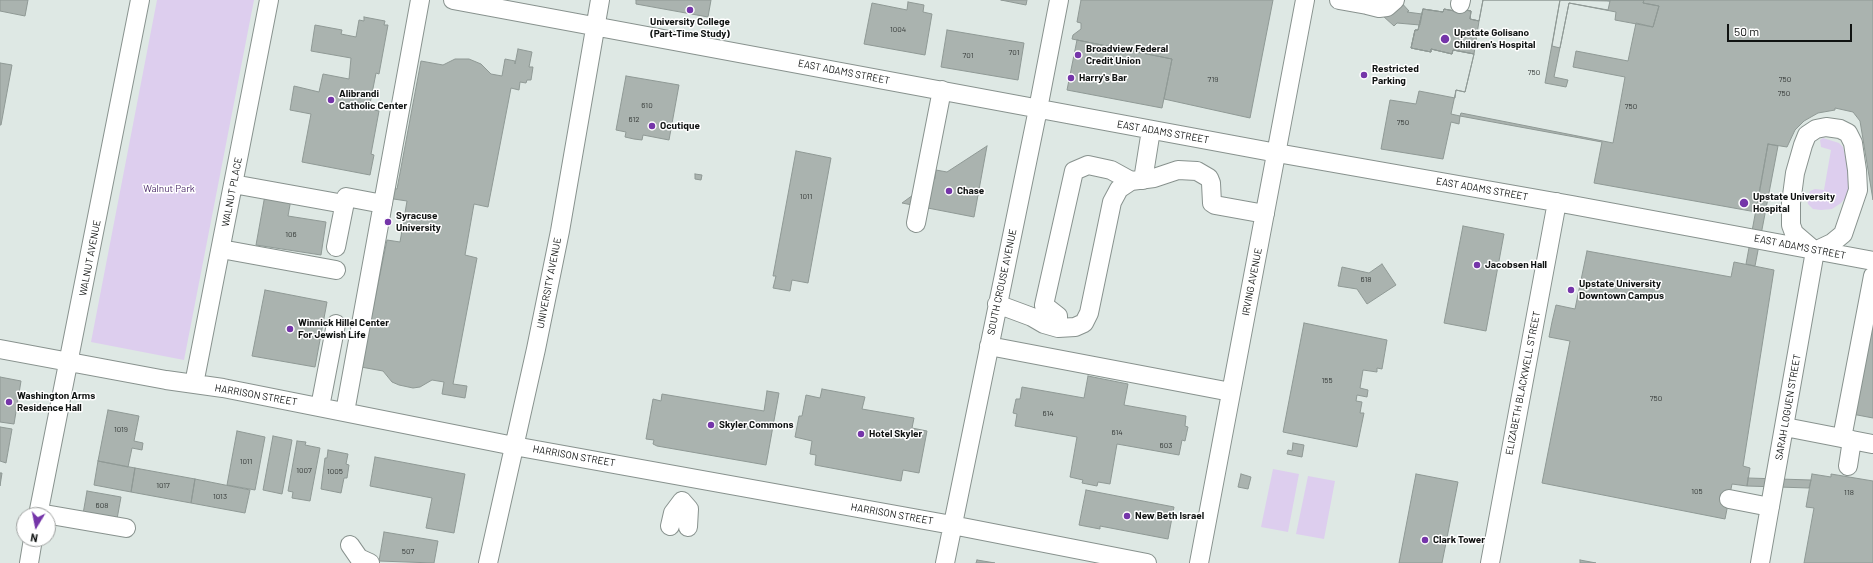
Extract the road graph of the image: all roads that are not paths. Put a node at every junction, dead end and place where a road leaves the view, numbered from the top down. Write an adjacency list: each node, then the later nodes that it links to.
1 (140, 0): 34 (street, WALNUT AVENUE)
2 (269, 0): 17 (street, WALNUT PLACE)
3 (420, 0): 20 (street)
4 (453, 0): 11 (street, EAST ADAMS STREET)
5 (600, 0): 11 (street, UNIVERSITY AVENUE)
6 (1059, 0): 13 (street, SOUTH CROUSE AVENUE)
7 (1305, 0): 15 (street, IRVING AVENUE)
8 (1339, 0): 10 (street)
9 (1395, 0): 10 (street)
10 (1366, 3)
11 (596, 26): 12 (street, EAST ADAMS STREET); 42 (street, UNIVERSITY AVENUE)
12 (942, 90): 13 (street, EAST ADAMS STREET); 22 (street)
13 (1038, 109): 14 (street, EAST ADAMS STREET); 29 (street, SOUTH CROUSE AVENUE)
14 (1151, 130): 15 (street, EAST ADAMS STREET); 16 (street)
15 (1277, 153): 18 (street, EAST ADAMS STREET); 21 (street, IRVING AVENUE)
16 (1137, 181): 21 (street); 31 (street); 31 (street)
17 (233, 184): 19 (street); 24 (street, WALNUT PLACE)
18 (1558, 202): 25 (street, EAST ADAMS STREET); 58 (street, ELIZABETH BLACKWELL STREET)
19 (344, 204): 20 (street); 23 (street)
20 (383, 204): 38 (street)
21 (1265, 214): 36 (street, IRVING AVENUE)
22 (916, 223)
23 (336, 246)
24 (221, 249): 27 (street); 35 (street, WALNUT PLACE)
25 (1815, 251): 25 (street); 26 (street, EAST ADAMS STREET); 39 (street, SARAH LOGUEN STREET)
26 (1873, 261)
27 (336, 270)
28 (1873, 276): 40 (street)
29 (997, 304): 31 (street); 32 (street, SOUTH CROUSE AVENUE)
30 (336, 324): 37 (street)
31 (1058, 328)
32 (988, 346): 36 (street); 48 (street, SOUTH CROUSE AVENUE)
33 (0, 349): 34 (street, HARRISON STREET)
34 (69, 362): 35 (street, HARRISON STREET); 45 (street, WALNUT AVENUE)
35 (194, 384): 37 (street, HARRISON STREET)
36 (1231, 392): 57 (street, IRVING AVENUE)
37 (320, 407): 38 (street, HARRISON STREET)
38 (345, 412): 42 (street, HARRISON STREET)
39 (1785, 427): 40 (street); 46 (street, SARAH LOGUEN STREET)
40 (1847, 439): 41 (street); 43 (street)
41 (1872, 444)
42 (514, 446): 48 (street, HARRISON STREET); 54 (street, UNIVERSITY AVENUE)
43 (1848, 466)
44 (1729, 499): 46 (street)
45 (39, 507)
46 (1770, 507): 59 (street, SARAH LOGUEN STREET)
47 (56, 517): 49 (street)
48 (952, 524): 55 (street, SOUTH CROUSE AVENUE); 56 (street, HARRISON STREET)
49 (126, 528)
50 (350, 545): 53 (street)
51 (32, 547): 52 (street)
52 (29, 563)
53 (370, 563)
54 (488, 563)
55 (945, 563)
56 (1148, 563)
57 (1198, 563)
58 (1490, 563)
59 (1760, 563)

